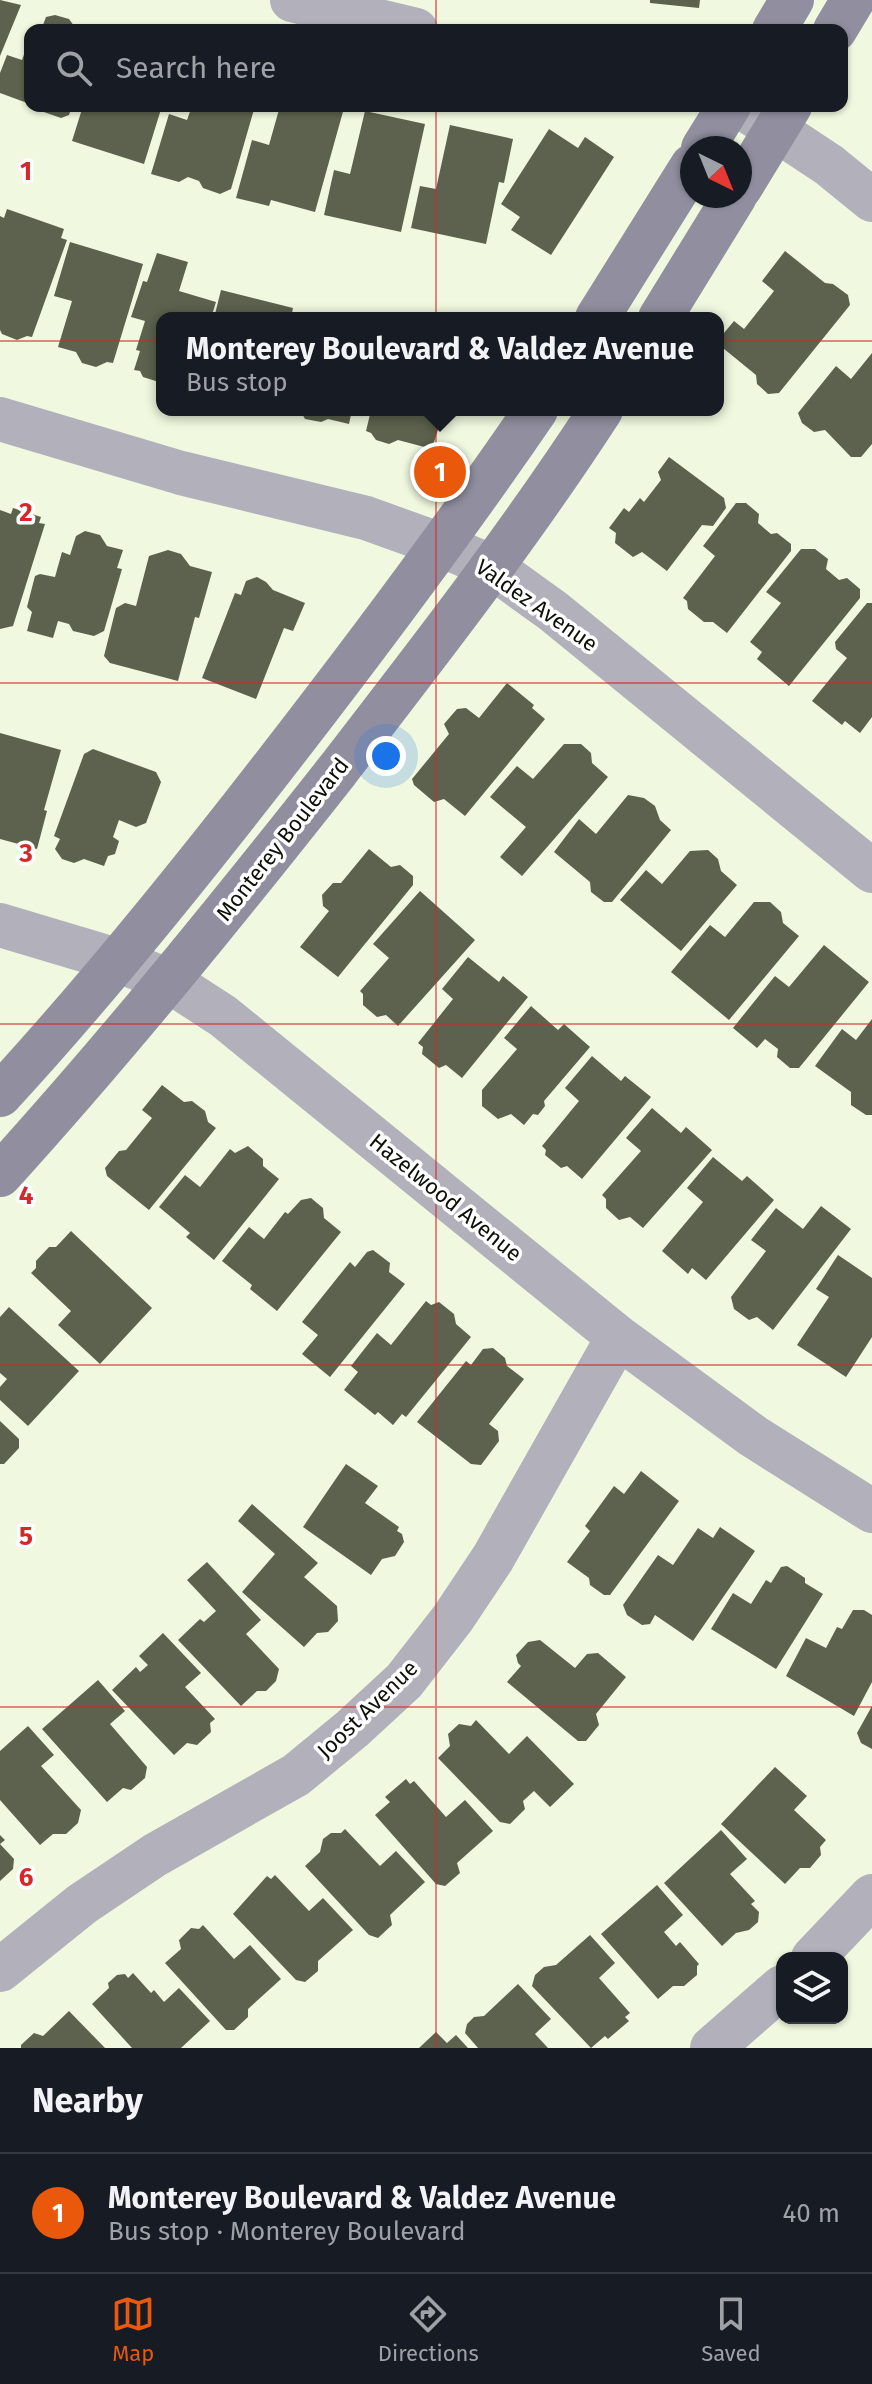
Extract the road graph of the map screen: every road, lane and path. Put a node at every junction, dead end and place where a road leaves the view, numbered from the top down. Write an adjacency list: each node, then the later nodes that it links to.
1 (292, 0): 4 (street)
2 (792, 0): 5 (main road)
3 (853, 0): 6 (main road)
4 (391, 24)
5 (778, 24)
6 (839, 24)
7 (725, 112): 10 (main road)
8 (763, 112): 9 (street)
9 (783, 117): 11 (main road); 13 (street)
10 (710, 136)
11 (752, 168)
12 (680, 185): 15 (main road)
13 (872, 200)
14 (728, 208): 16 (main road)
15 (601, 312)
16 (664, 312)
17 (532, 416): 20 (main road)
18 (597, 416): 21 (main road, Monterey Boulevard)
19 (0, 419): 20 (street, Valdez Avenue)
20 (441, 545): 21 (street, Valdez Avenue); 24 (main road)
21 (492, 567): 22 (street, Valdez Avenue); 25 (main road, Monterey Boulevard)
22 (872, 871)
23 (0, 925): 24 (street, Hazelwood Avenue)
24 (117, 960): 25 (street, Hazelwood Avenue); 26 (main road)
25 (169, 981): 27 (main road, Monterey Boulevard); 28 (street, Hazelwood Avenue)
26 (0, 1095)
27 (0, 1175)
28 (618, 1337): 29 (street, Hazelwood Avenue); 32 (street, Joost Avenue)
29 (872, 1511)
30 (872, 1896): 31 (street)
31 (819, 1952)
32 (0, 1970)
33 (776, 1992): 34 (street)
34 (712, 2048)

